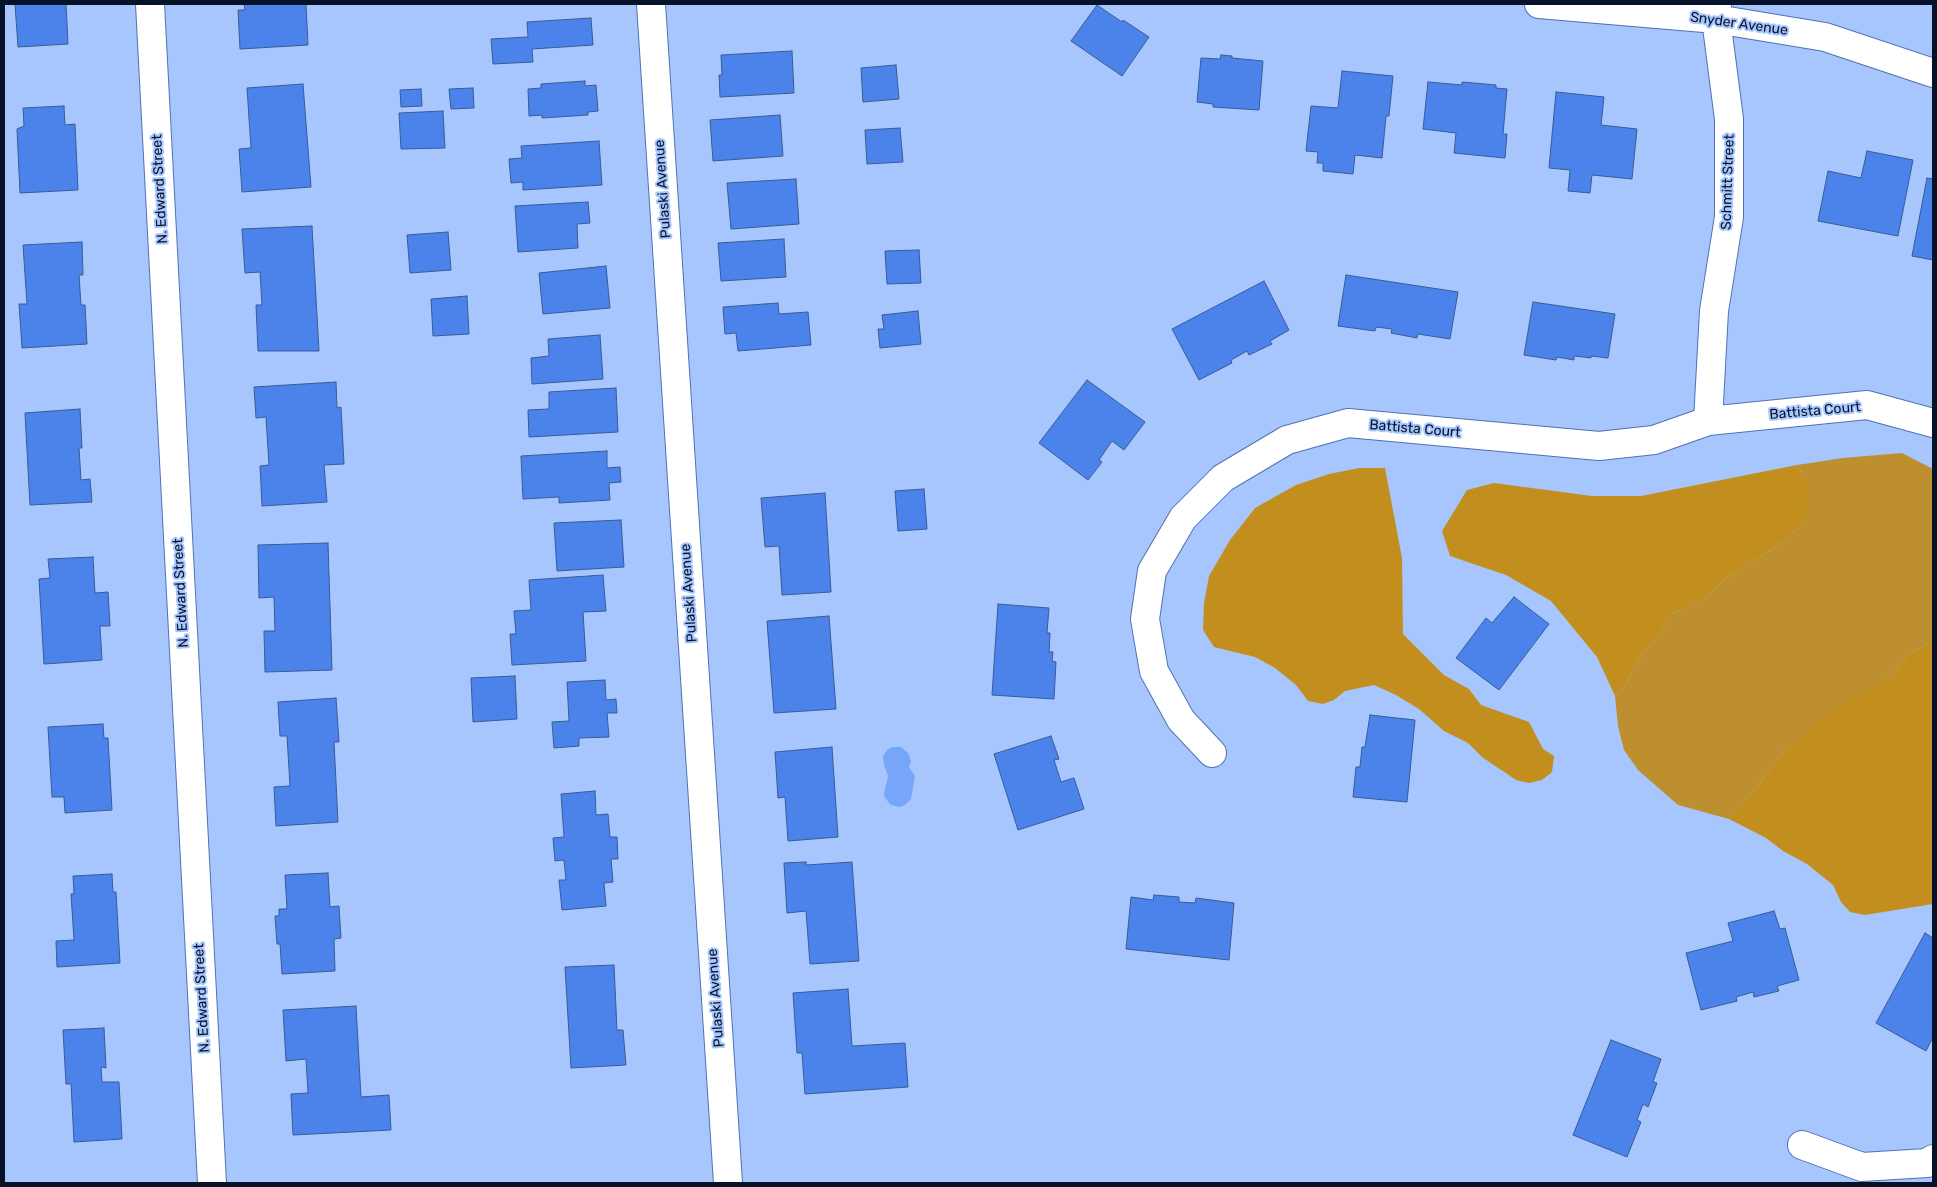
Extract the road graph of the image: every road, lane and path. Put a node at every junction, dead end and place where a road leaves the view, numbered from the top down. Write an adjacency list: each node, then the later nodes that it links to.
1 (150, 4): 11 (street, N. Edward Street)
2 (651, 4): 12 (street, Pulaski Avenue)
3 (1539, 4): 4 (street, Snyder Avenue)
4 (1716, 12): 5 (street, Snyder Avenue); 6 (street, Schmitt Street)
5 (1933, 73)
6 (1708, 421): 7 (street, Battista Court); 8 (street, Battista Court)
7 (1933, 423)
8 (1212, 753)
9 (1802, 1145): 10 (street)
10 (1933, 1159)
11 (212, 1183)
12 (728, 1183)

